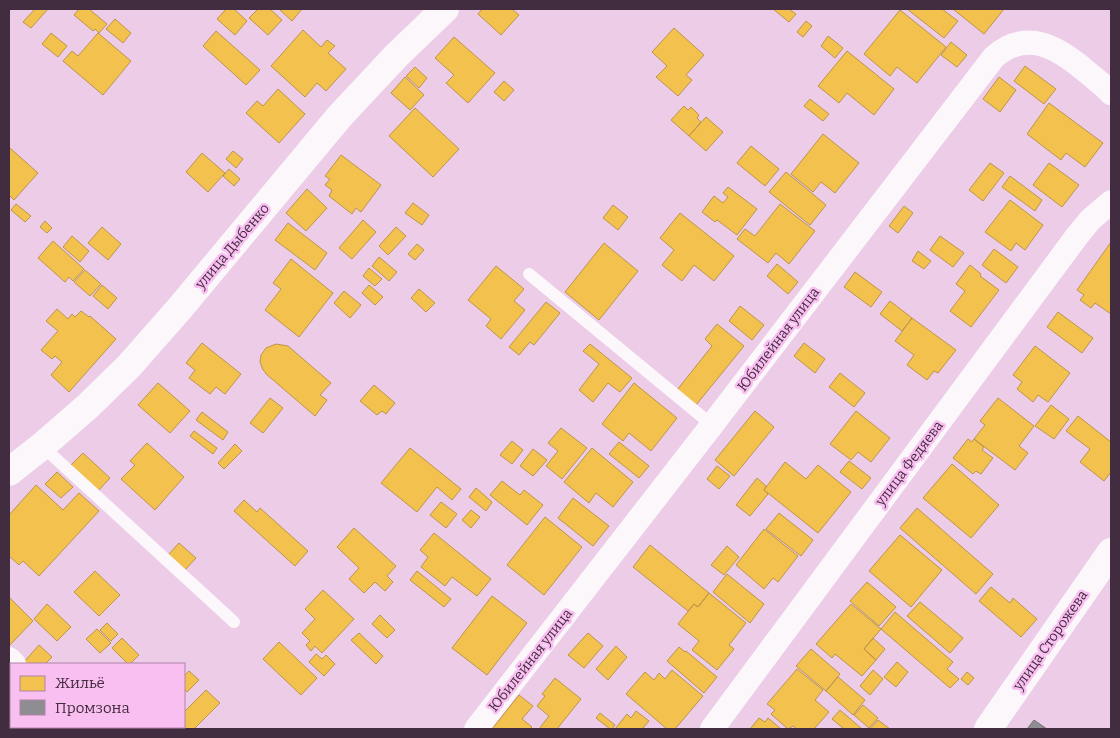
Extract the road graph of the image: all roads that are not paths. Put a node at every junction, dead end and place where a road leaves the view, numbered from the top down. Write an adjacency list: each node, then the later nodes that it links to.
1 (445, 9): 6 (main road, улица Дыбенко)
2 (1111, 93): 5 (street, Юбилейная улица)
3 (1111, 202): 11 (street, улица Федяева)
4 (529, 274): 5 (lane)
5 (712, 425): 10 (street, Юбилейная улица)
6 (42, 446): 7 (main road, улица Дыбенко); 9 (lane)
7 (9, 472)
8 (1111, 552): 12 (main road, улица Сторожева)
9 (234, 622)
10 (476, 729)
11 (712, 729)
12 (988, 729)

